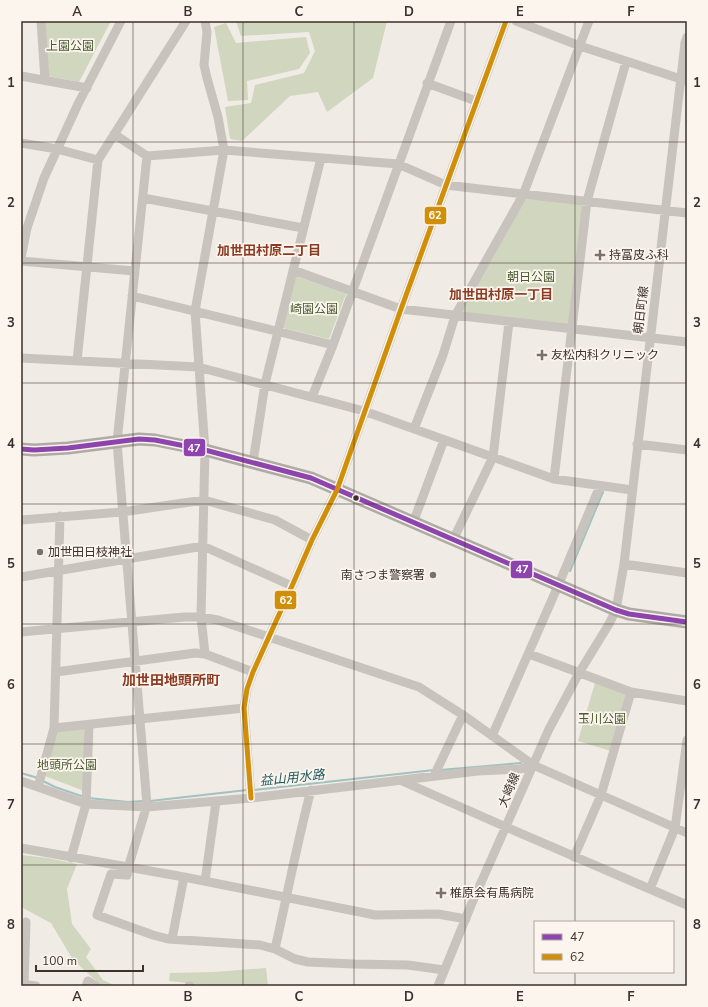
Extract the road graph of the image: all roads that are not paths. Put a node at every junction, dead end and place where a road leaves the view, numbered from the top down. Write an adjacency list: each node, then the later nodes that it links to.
1 (41, 21): 13 (street)
2 (121, 21): 16 (street)
3 (186, 21): 18 (street)
4 (204, 21): 21 (street)
5 (451, 21): 15 (street)
6 (506, 21): 17 (street)
7 (516, 21): 10 (street)
8 (589, 21): 10 (street)
9 (687, 37): 14 (street, 朝日町線)
10 (580, 46): 11 (street); 27 (street)
11 (626, 62): 14 (street); 29 (street)
12 (21, 76): 13 (street)
13 (45, 80): 16 (street)
14 (684, 80): 30 (street, 朝日町線)
15 (428, 83): 17 (street); 25 (street)
16 (87, 88): 20 (street)
17 (476, 101): 26 (street)
18 (114, 134): 22 (street); 24 (street)
19 (21, 143): 20 (street)
20 (57, 149): 24 (street); 34 (street)
21 (224, 150): 22 (street); 23 (street); 31 (street)
22 (147, 156): 28 (street)
23 (321, 158): 25 (street); 33 (street)
24 (98, 160): 36 (street)
25 (398, 164): 26 (street); 39 (street)
26 (446, 185): 27 (street); 41 (street)
27 (523, 195): 29 (street); 43 (street)
28 (143, 198): 31 (street); 38 (street)
29 (587, 201): 30 (street); 45 (street)
30 (664, 210): 32 (street); 47 (street, 朝日町線)
31 (213, 211): 33 (street); 42 (street)
32 (687, 213)
33 (303, 228): 37 (street)
34 (21, 258)
35 (21, 261): 36 (street)
36 (86, 267): 38 (street); 51 (street)
37 (293, 270): 39 (street); 46 (street)
38 (134, 271): 40 (street)
39 (352, 292): 41 (street); 49 (street)
40 (132, 296): 42 (street); 52 (street)
41 (401, 309): 43 (street); 56 (street)
42 (195, 312): 46 (street); 53 (street)
43 (455, 316): 44 (street); 57 (street)
44 (509, 322): 45 (street); 64 (street)
45 (571, 328): 47 (street); 66 (street)
46 (278, 331): 49 (street); 54 (street)
47 (650, 338): 48 (street); 60 (street, 朝日町線)
48 (687, 342)
49 (333, 345): 55 (street)
50 (21, 358): 51 (street)
51 (77, 361): 52 (street)
52 (125, 364): 53 (street); 59 (street)
53 (198, 367): 54 (street); 62 (street)
54 (265, 384): 55 (street); 65 (street)
55 (312, 397): 56 (street)
56 (364, 411): 57 (street); 68 (street)
57 (414, 429): 58 (street)
58 (444, 440): 64 (street); 74 (street)
59 (117, 442): 61 (highway); 62 (highway); 71 (street)
60 (637, 444): 63 (street); 69 (street, 朝日町線)
61 (21, 450)
62 (205, 450): 65 (highway); 70 (street)
63 (687, 450)
64 (493, 457): 66 (street); 76 (street)
65 (253, 462): 68 (highway)
66 (554, 479): 67 (street)
67 (600, 486): 69 (street); 84 (street)
68 (337, 490): 74 (highway); 75 (street)
69 (632, 490): 79 (street, 朝日町線)
70 (204, 500): 71 (street); 75 (street); 77 (street)
71 (122, 512): 72 (street); 78 (street)
72 (60, 516): 73 (street); 80 (street)
73 (21, 520)
74 (413, 523): 76 (highway)
75 (312, 540): 83 (street)
76 (454, 540): 84 (highway)
77 (203, 546): 78 (street); 83 (street); 86 (street)
78 (127, 560): 80 (street); 87 (street)
79 (624, 564): 81 (street); 85 (street, 朝日町線)
80 (58, 570): 82 (street); 89 (street)
81 (687, 573)
82 (21, 576)
83 (292, 586): 91 (street)
84 (558, 586): 85 (highway); 93 (street)
85 (616, 610): 88 (highway); 97 (street, 大崎線)
86 (201, 617): 87 (street); 91 (street); 92 (street)
87 (132, 622): 89 (street); 94 (street)
88 (687, 622)
89 (58, 629): 90 (street); 95 (street)
90 (21, 632)
91 (269, 638): 96 (street); 101 (street)
92 (205, 654): 94 (street); 96 (street)
93 (529, 654): 97 (street); 105 (street)
94 (136, 662): 95 (street); 102 (street)
95 (56, 672): 104 (street)
96 (253, 672): 100 (street)
97 (579, 673): 98 (street); 107 (street, 大崎線)
98 (631, 692): 99 (street); 113 (street)
99 (687, 701)
100 (244, 708): 102 (street); 114 (street)
101 (463, 715): 105 (street); 108 (street)
102 (141, 718): 103 (street); 117 (street)
103 (89, 725): 104 (street); 115 (street)
104 (54, 728): 110 (street)
105 (492, 736): 107 (street)
106 (687, 740): 119 (street)
107 (533, 765): 108 (street); 113 (street); 118 (street, 大崎線)
108 (434, 776): 111 (street)
109 (21, 781): 110 (street)
110 (39, 781): 115 (street)
111 (401, 781): 112 (street); 118 (street)
112 (311, 790): 114 (street); 128 (street)
113 (601, 796): 119 (street); 122 (street)
114 (251, 798): 116 (street)
115 (86, 799): 117 (street); 123 (street)
116 (216, 802): 117 (street); 126 (street)
117 (147, 806): 124 (street)
118 (506, 827): 122 (street); 130 (street, 大崎線)
119 (675, 828): 120 (street); 127 (street)
120 (687, 833)
121 (21, 848): 123 (street)
122 (574, 857): 127 (street)
123 (71, 858): 124 (street)
124 (128, 868): 125 (street); 132 (street)
125 (184, 877): 126 (street); 132 (street)
126 (204, 881): 128 (street)
127 (650, 889): 129 (street)
128 (287, 897): 130 (street); 133 (street)
129 (687, 905)
130 (466, 919): 134 (street, 大崎線)
131 (26, 922): 135 (street)
132 (172, 939): 133 (street)
133 (275, 949): 134 (street)
134 (444, 970): 139 (street, 大崎線)
135 (22, 984): 136 (street)
136 (36, 986)
137 (86, 986): 138 (street)
138 (96, 986)
139 (438, 986)

